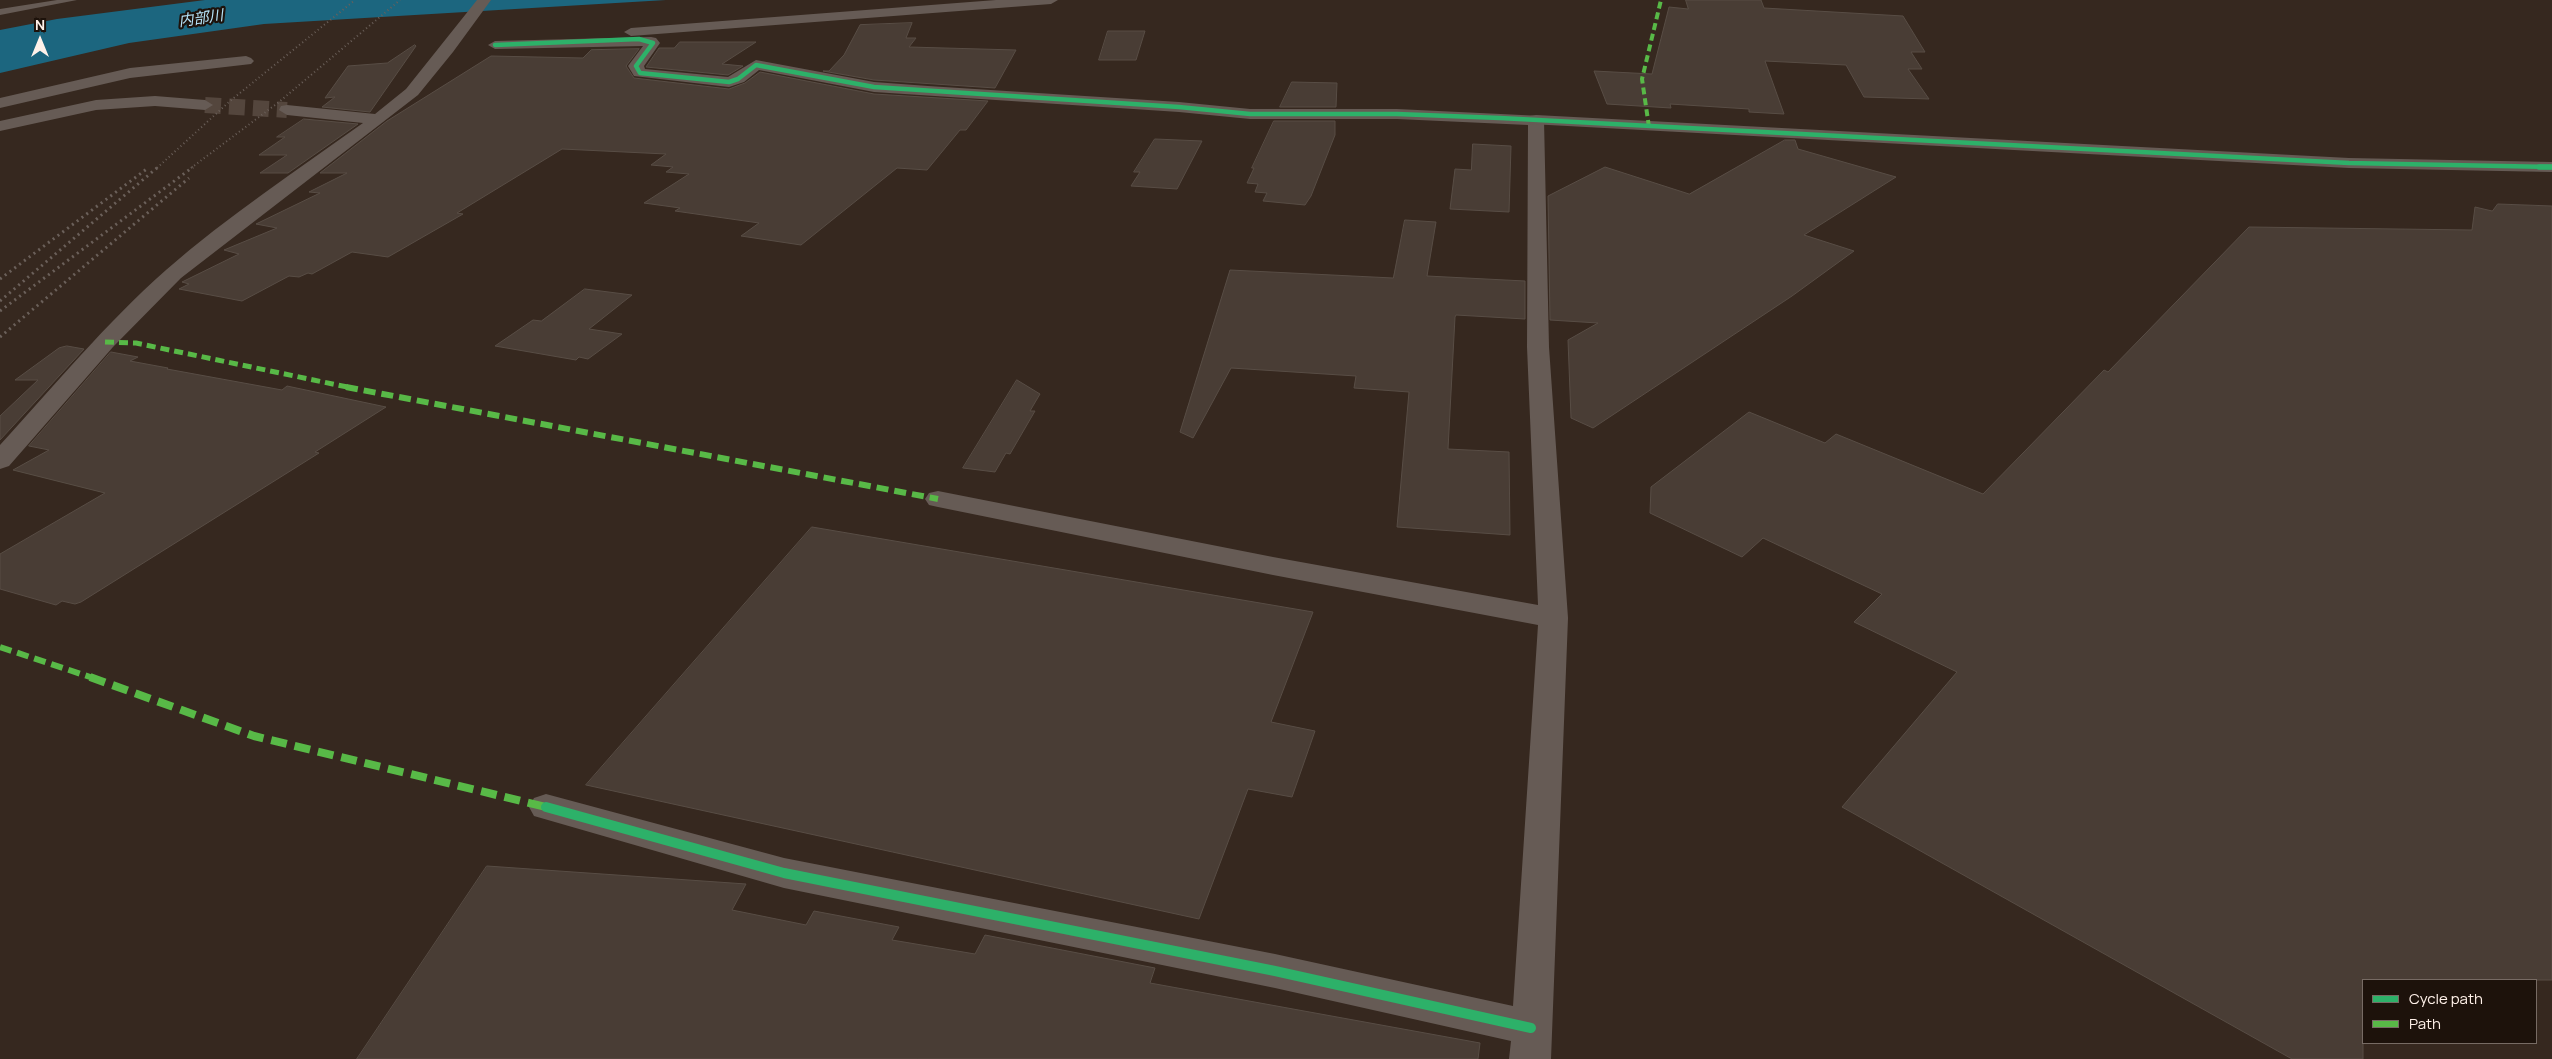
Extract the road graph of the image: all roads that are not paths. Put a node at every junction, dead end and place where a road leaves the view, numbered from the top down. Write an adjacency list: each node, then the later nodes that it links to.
1 (73, 0): 4 (lane)
2 (484, 0): 6 (street)
3 (1051, 0): 5 (street)
4 (0, 12)
5 (495, 45): 6 (street); 12 (street)
6 (461, 46): 11 (street)
7 (246, 61): 8 (street)
8 (0, 103)
9 (205, 105): 13 (street)
10 (287, 110): 11 (street)
11 (379, 118): 15 (street)
12 (1536, 120): 14 (street); 17 (street)
13 (0, 126)
14 (2552, 167)
15 (0, 461)
16 (938, 499): 17 (street)
17 (1553, 618): 19 (street)
18 (546, 806): 19 (street)
19 (1531, 1044)

